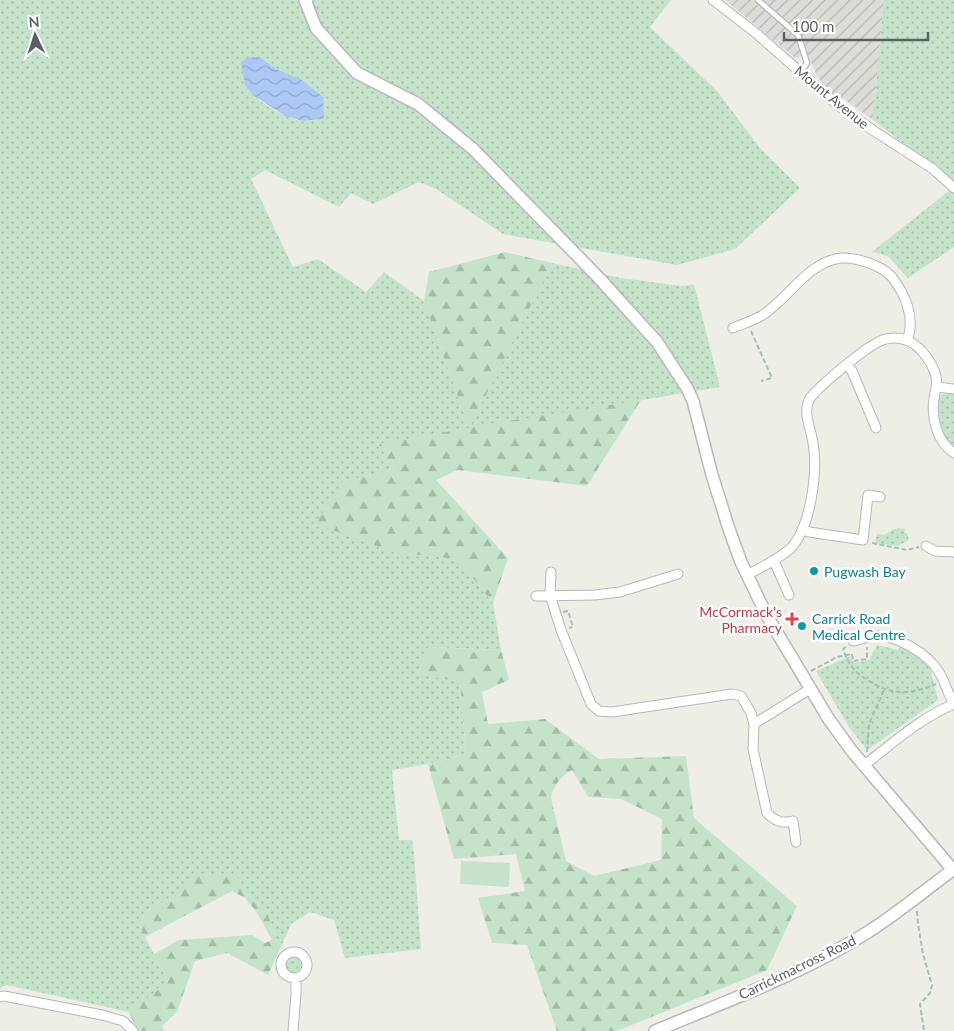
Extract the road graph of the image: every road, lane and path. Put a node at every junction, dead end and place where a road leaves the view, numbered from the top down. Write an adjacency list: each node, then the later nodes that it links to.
1 (308, 0): 24 (street)
2 (713, 0): 5 (street, Mount Avenue)
3 (758, 0): 4 (lane)
4 (764, 2): 5 (lane)
5 (801, 72): 6 (street, Mount Avenue)
6 (954, 188)
7 (746, 322): 8 (street); 9 (street); 11 (path)
8 (733, 328)
9 (907, 340): 10 (street); 12 (street)
10 (847, 365): 14 (street); 17 (street)
11 (761, 381)
12 (937, 387): 13 (street); 15 (street)
13 (954, 389)
14 (876, 428)
15 (954, 453)
16 (880, 497): 18 (street)
17 (802, 529): 18 (street); 21 (street)
18 (862, 540): 19 (path)
19 (926, 546): 20 (street)
20 (954, 552)
21 (774, 561): 24 (street); 26 (street)
22 (551, 572): 25 (street)
23 (678, 574): 25 (street)
24 (747, 575): 33 (street)
25 (550, 595): 27 (street); 37 (street)
26 (789, 595)
27 (536, 596)
28 (561, 612): 29 (path)
29 (566, 631)
30 (875, 636): 31 (street); 32 (path); 34 (street)
31 (853, 641): 32 (path)
32 (845, 656): 33 (path); 36 (path)
33 (803, 676): 35 (street)
34 (943, 681): 36 (path); 38 (street)
35 (810, 689): 37 (street); 38 (street)
36 (884, 690): 38 (path)
37 (754, 724): 39 (street)
38 (866, 763): 40 (street)
39 (796, 842)
40 (954, 870): 46 (street, Carrickmacross Road)
41 (917, 906): 47 (path)
42 (296, 978): 45 (street)
43 (0, 998): 44 (street)
44 (133, 1031)
45 (293, 1031)
46 (655, 1031)
47 (924, 1031)

